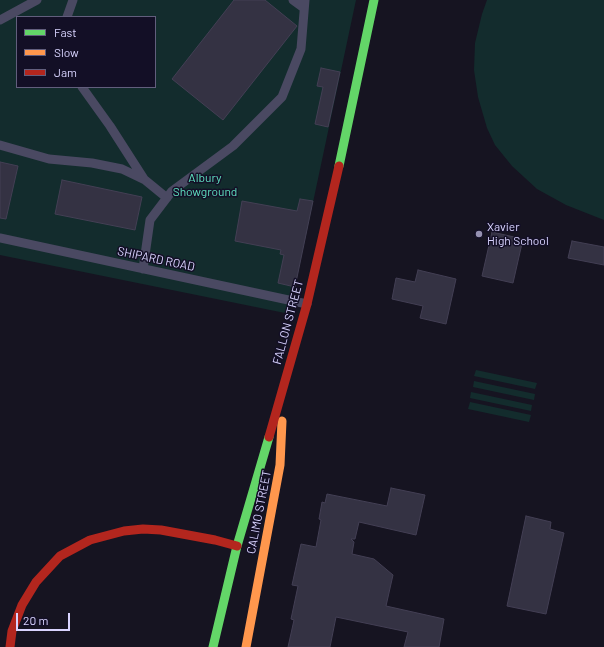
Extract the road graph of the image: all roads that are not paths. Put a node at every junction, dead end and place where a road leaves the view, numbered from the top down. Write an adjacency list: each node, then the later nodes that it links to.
1 (37, 0): 7 (lane)
2 (73, 0): 6 (lane)
3 (293, 0): 5 (lane)
4 (374, 0): 14 (street, FALLON STREET)
5 (305, 4): 11 (lane)
6 (67, 16)
7 (0, 20)
8 (82, 88): 10 (lane)
9 (0, 145): 10 (lane)
10 (145, 180): 11 (lane)
11 (167, 198): 13 (lane)
12 (0, 238): 13 (lane, SHIPARD ROAD)
13 (143, 269): 14 (lane, SHIPARD ROAD)
14 (307, 304): 15 (street, FALLON STREET)
15 (285, 380): 16 (street, FALLON STREET); 19 (street, CALIMO STREET)
16 (237, 546): 17 (street); 18 (street, FALLON STREET)
17 (10, 647)
18 (214, 647)
19 (246, 647)

